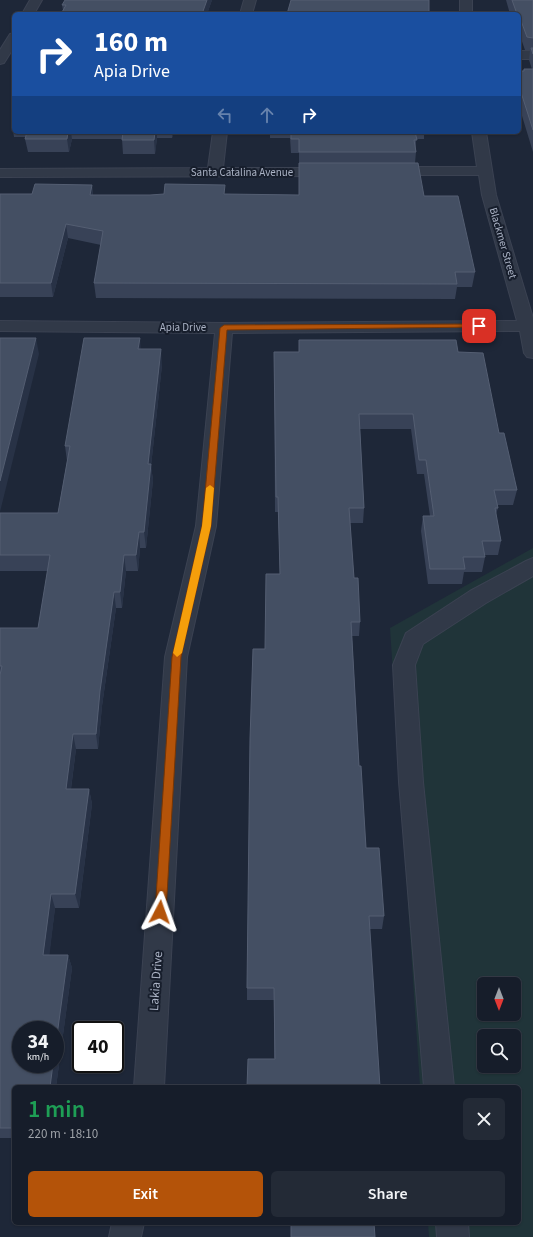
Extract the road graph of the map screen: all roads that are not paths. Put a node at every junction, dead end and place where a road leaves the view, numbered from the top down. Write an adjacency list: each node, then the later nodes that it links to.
1 (36, 0): 4 (street)
2 (250, 0): 5 (street)
3 (466, 0): 6 (street)
4 (29, 12)
5 (247, 12)
6 (466, 12)
7 (12, 40): 10 (street)
8 (521, 55): 9 (street)
9 (533, 55)
10 (0, 60)
11 (220, 134): 17 (street)
12 (479, 134): 13 (street, Blackmer Street)
13 (485, 171): 15 (street); 19 (street, Blackmer Street)
14 (342, 172): 17 (street, Santa Catalina Avenue)
15 (374, 172)
16 (0, 173): 17 (street, Santa Catalina Avenue)
17 (215, 173)
18 (0, 326): 20 (street, Apia Drive)
19 (530, 326): 20 (street, Apia Drive); 21 (street, Blackmer Street)
20 (224, 328): 23 (street, Lakia Drive)
21 (533, 353)
22 (533, 566): 24 (street)
23 (149, 1085)
24 (439, 1085)
25 (128, 1225): 27 (street)
26 (452, 1225): 28 (street)
27 (125, 1237)
28 (453, 1237)

